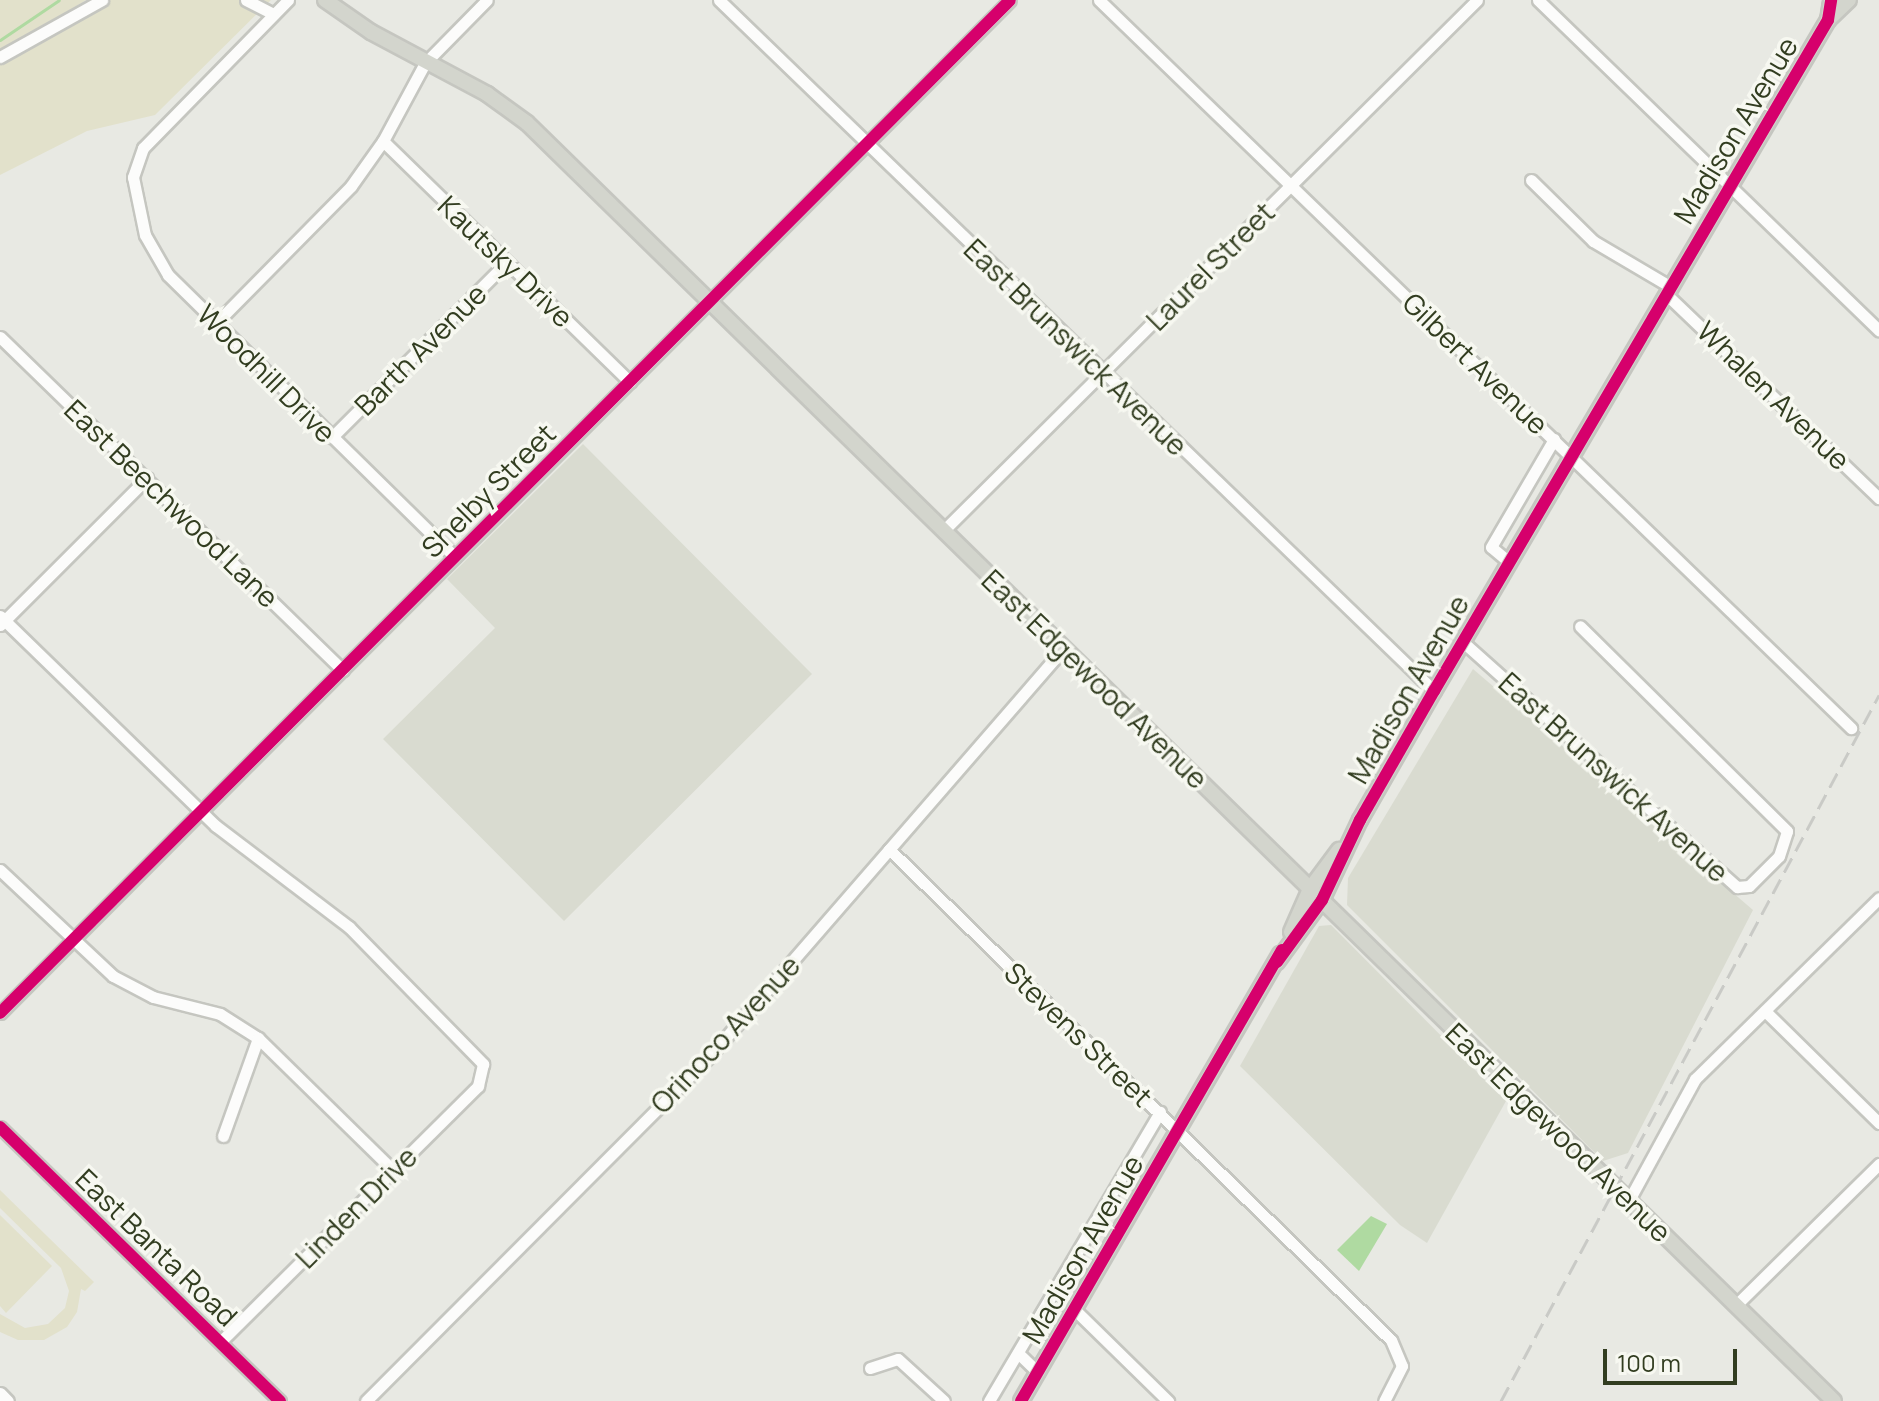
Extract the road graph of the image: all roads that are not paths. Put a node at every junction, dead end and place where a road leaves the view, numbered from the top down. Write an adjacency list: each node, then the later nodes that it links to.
1 (102, 0): 15 (street)
2 (246, 0): 13 (street)
3 (288, 0): 13 (street)
4 (325, 0): 16 (main road, East Edgewood Avenue)
5 (487, 0): 16 (street)
6 (719, 0): 18 (street, East Brunswick Avenue)
7 (1010, 0): 18 (street, Shelby Street)
8 (1099, 0): 20 (street, Gilbert Avenue)
9 (1477, 0): 20 (street, Laurel Street)
10 (1538, 0): 21 (street)
11 (1831, 0): 14 (main road, Madison Avenue)
12 (1849, 0): 14 (main road, Madison Avenue)
13 (274, 14): 25 (street, Woodhill Drive)
14 (1828, 20): 21 (main road, Madison Avenue)
15 (0, 57)
16 (427, 61): 17 (street); 24 (main road, East Edgewood Avenue)
17 (383, 141): 22 (street, Kautsky Drive); 25 (street)
18 (866, 144): 24 (street, Shelby Street); 28 (street, East Brunswick Avenue)
19 (1531, 180): 23 (street, Whalen Avenue)
20 (1292, 184): 28 (street, Laurel Street); 31 (street, Gilbert Avenue)
21 (1730, 186): 23 (main road, Madison Avenue); 26 (street)
22 (507, 262): 29 (street, Kautsky Drive); 30 (street, Barth Avenue)
23 (1668, 290): 32 (main road, Madison Avenue); 34 (street, Whalen Avenue)
24 (708, 303): 29 (street, Shelby Street); 35 (main road, East Edgewood Avenue)
25 (216, 323): 30 (street, Woodhill Drive)
26 (1879, 331)
27 (0, 337): 33 (street, East Beechwood Lane)
28 (1103, 372): 35 (street, Laurel Street); 43 (street, East Brunswick Avenue)
29 (630, 382): 36 (street, Shelby Street)
30 (332, 437): 36 (street, Woodhill Drive)
31 (1554, 439): 32 (street, Gilbert Avenue); 37 (street)
32 (1571, 456): 37 (main road, Madison Avenue); 44 (street, Gilbert Avenue)
33 (147, 478): 38 (street); 42 (street, East Beechwood Lane)
34 (1879, 498)
35 (943, 531): 41 (main road, East Edgewood Avenue)
36 (455, 557): 42 (street, Shelby Street)
37 (1509, 562): 40 (main road, Madison Avenue)
38 (2, 621): 45 (street)
39 (1580, 626): 40 (street, East Brunswick Avenue)
40 (1463, 642): 43 (main road, Madison Avenue)
41 (1063, 649): 47 (street, Orinoco Avenue); 49 (main road, East Edgewood Avenue)
42 (343, 670): 45 (street, Shelby Street)
43 (1434, 691): 46 (main road, Madison Avenue)
44 (1851, 728)
45 (201, 810): 52 (street, Shelby Street); 63 (street, Linden Drive)
46 (1360, 820): 49 (main road, Madison Avenue); 51 (main road, Madison Avenue)
47 (889, 849): 57 (street, Stevens Street); 72 (street, Orinoco Avenue)
48 (0, 870): 52 (street)
49 (1310, 889): 51 (main road, East Edgewood Avenue); 53 (main road, Madison Avenue)
50 (1879, 898): 54 (street)
51 (1322, 900): 53 (main road, Madison Avenue); 64 (main road, East Edgewood Avenue)
52 (72, 940): 55 (street, Shelby Street); 56 (street)
53 (1277, 962): 60 (main road, Madison Avenue)
54 (1765, 1011): 58 (street); 64 (street)
55 (0, 1013)
56 (258, 1038): 61 (street); 63 (street)
57 (1160, 1112): 60 (street, Stevens Street); 68 (street, Madison Avenue)
58 (1879, 1123)
59 (0, 1127): 67 (street, East Banta Road)
60 (1179, 1131): 66 (main road, Madison Avenue); 77 (street, Stevens Street)
61 (223, 1136)
62 (1879, 1164): 65 (street)
63 (393, 1170): 67 (street, Linden Drive)
64 (1629, 1200): 65 (main road, East Edgewood Avenue)
65 (1736, 1305): 78 (main road, East Edgewood Avenue)
66 (1074, 1309): 70 (main road, Madison Avenue); 76 (street)
67 (220, 1342): 71 (street, East Banta Road)
68 (1018, 1353): 70 (street); 74 (street, Madison Avenue)
69 (870, 1368): 73 (street)
70 (1038, 1372): 75 (main road, Madison Avenue)
71 (280, 1401)
72 (366, 1401)
73 (944, 1401)
74 (989, 1401)
75 (1021, 1401)
76 (1168, 1401)
77 (1384, 1401)
78 (1834, 1401)

